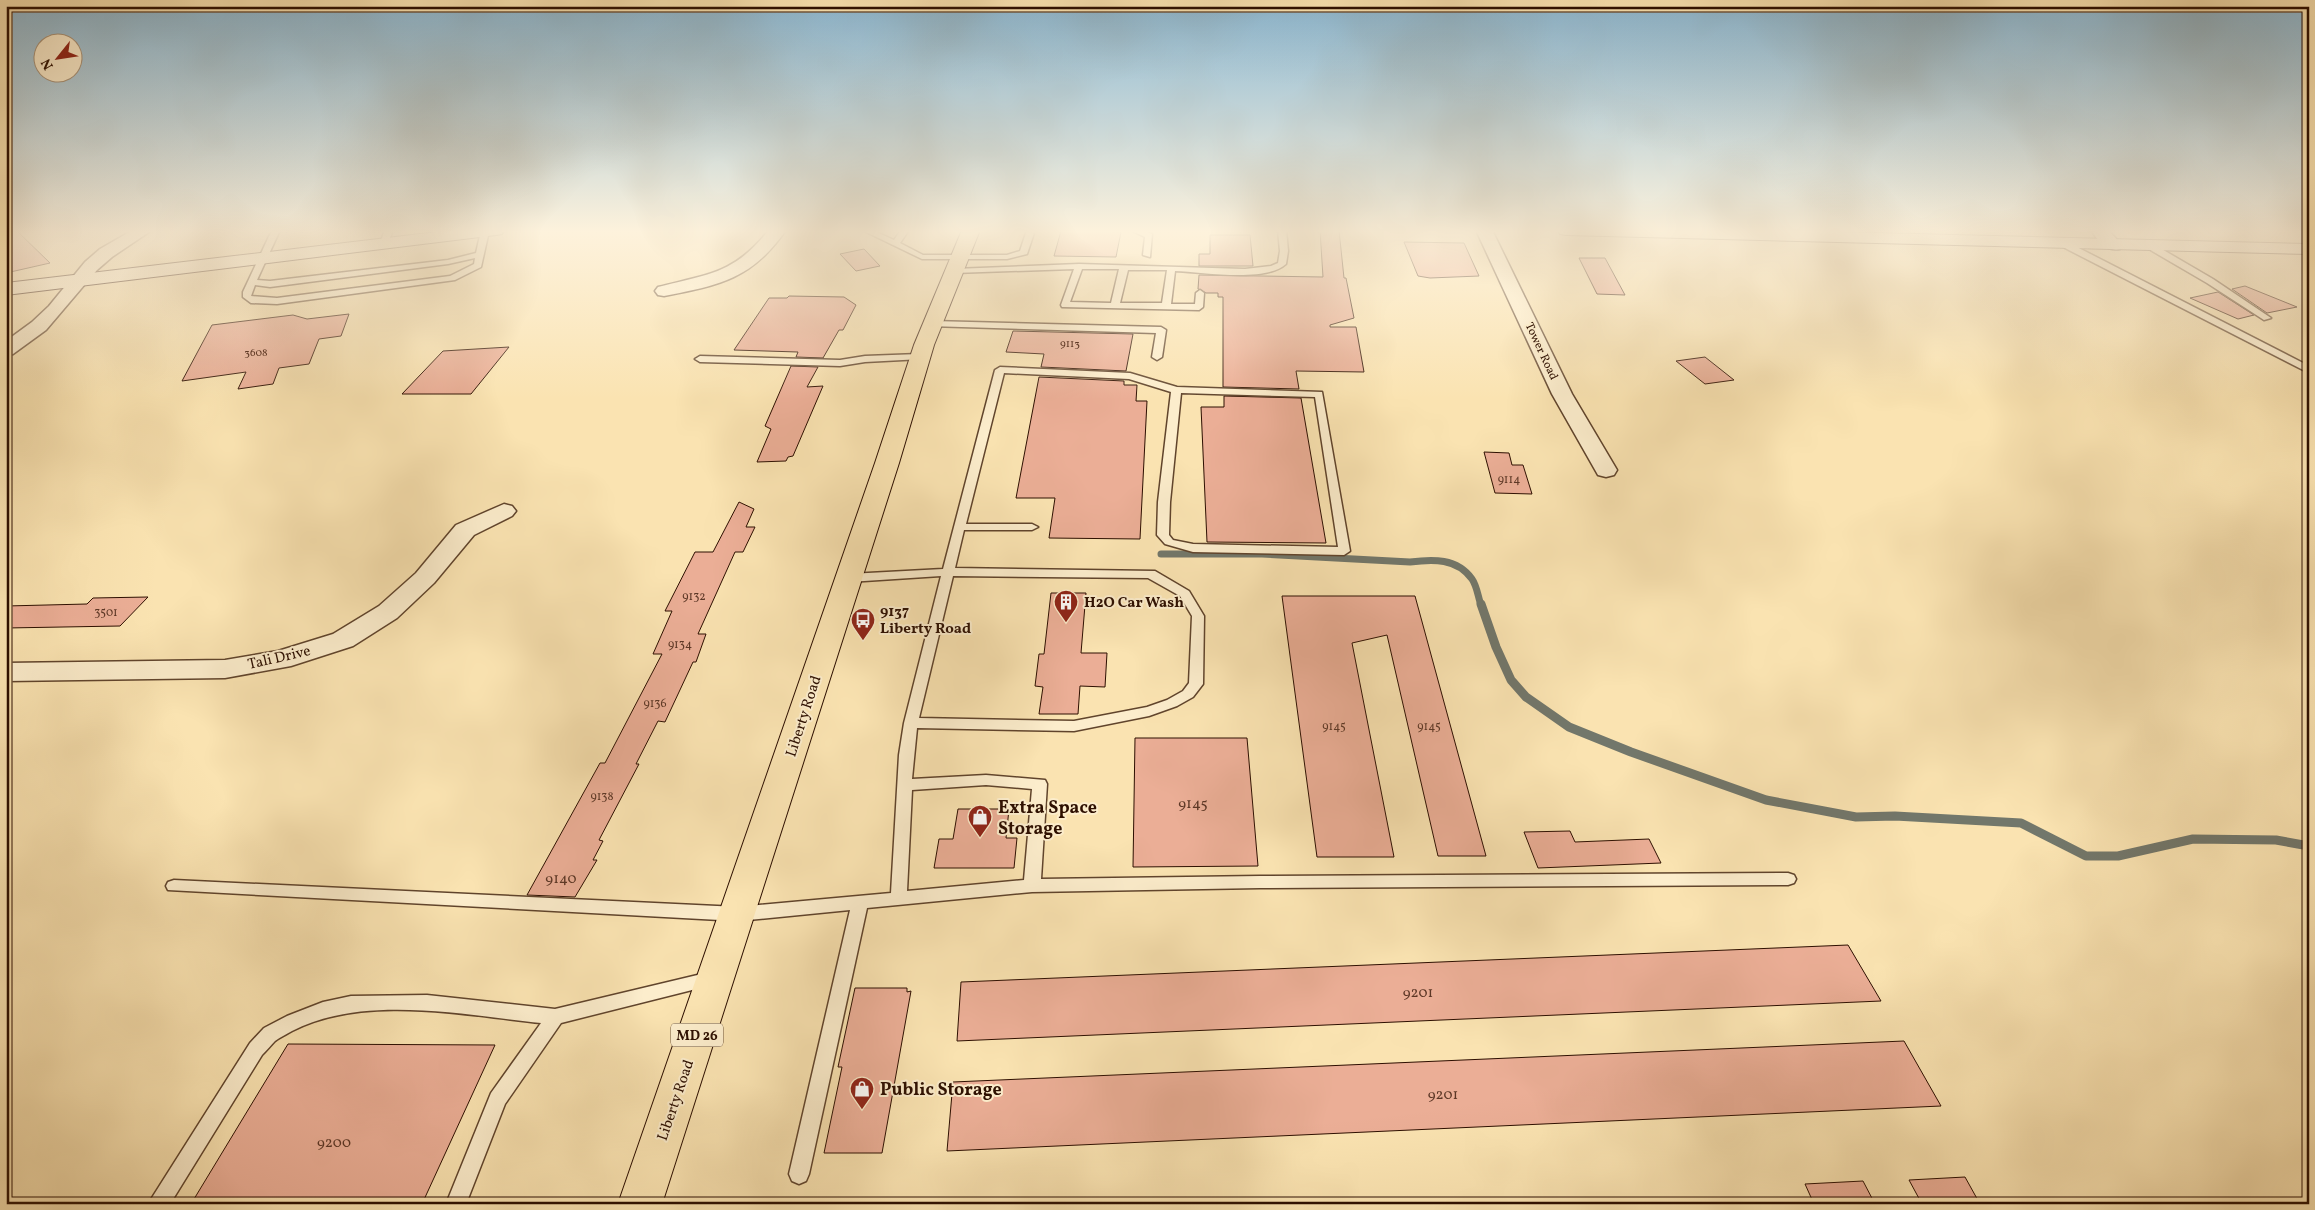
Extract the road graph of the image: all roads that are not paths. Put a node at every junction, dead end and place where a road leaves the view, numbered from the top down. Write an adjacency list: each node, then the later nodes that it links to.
1 (26, 286): 13 (street)
2 (72, 286): 20 (street)
3 (251, 286): 4 (lane)
4 (388, 286)
5 (683, 286): 14 (street)
6 (948, 286): 19 (main road, Liberty Road / MD 26)
7 (1072, 286): 16 (lane)
8 (1119, 286): 16 (lane)
9 (1169, 286): 17 (lane)
10 (1511, 286): 26 (street, Tower Road)
11 (2147, 286): 24 (lane)
12 (2218, 286): 18 (lane)
13 (6, 289)
14 (664, 291)
15 (1200, 293): 17 (lane)
16 (1115, 306): 17 (lane)
17 (1166, 306)
18 (2267, 318)
19 (932, 324): 21 (main road, Liberty Road / MD 26); 22 (lane)
20 (6, 350)
21 (920, 357): 23 (lane); 31 (main road, Liberty Road / MD 26)
22 (1157, 357)
23 (700, 359)
24 (2309, 370)
25 (1176, 390): 25 (lane); 28 (lane)
26 (1606, 470)
27 (504, 512): 32 (street, Tali Drive)
28 (959, 527): 29 (lane); 30 (lane)
29 (1032, 527)
30 (948, 572): 31 (lane); 33 (lane); 33 (lane)
31 (849, 578): 40 (main road, Liberty Road / MD 26)
32 (6, 672)
33 (911, 723): 34 (lane)
34 (905, 786): 37 (lane); 38 (lane)
35 (1788, 880): 37 (lane)
36 (174, 886): 40 (lane)
37 (1032, 886): 38 (lane)
38 (899, 899): 39 (lane)
39 (860, 902): 40 (lane); 43 (lane)
40 (738, 914): 41 (main road, Liberty Road / MD 26)
41 (716, 978): 42 (lane); 46 (main road, Liberty Road / MD 26)
42 (556, 1017): 44 (lane); 45 (lane)
43 (799, 1174)
44 (158, 1204)
45 (456, 1204)
46 (640, 1204)

